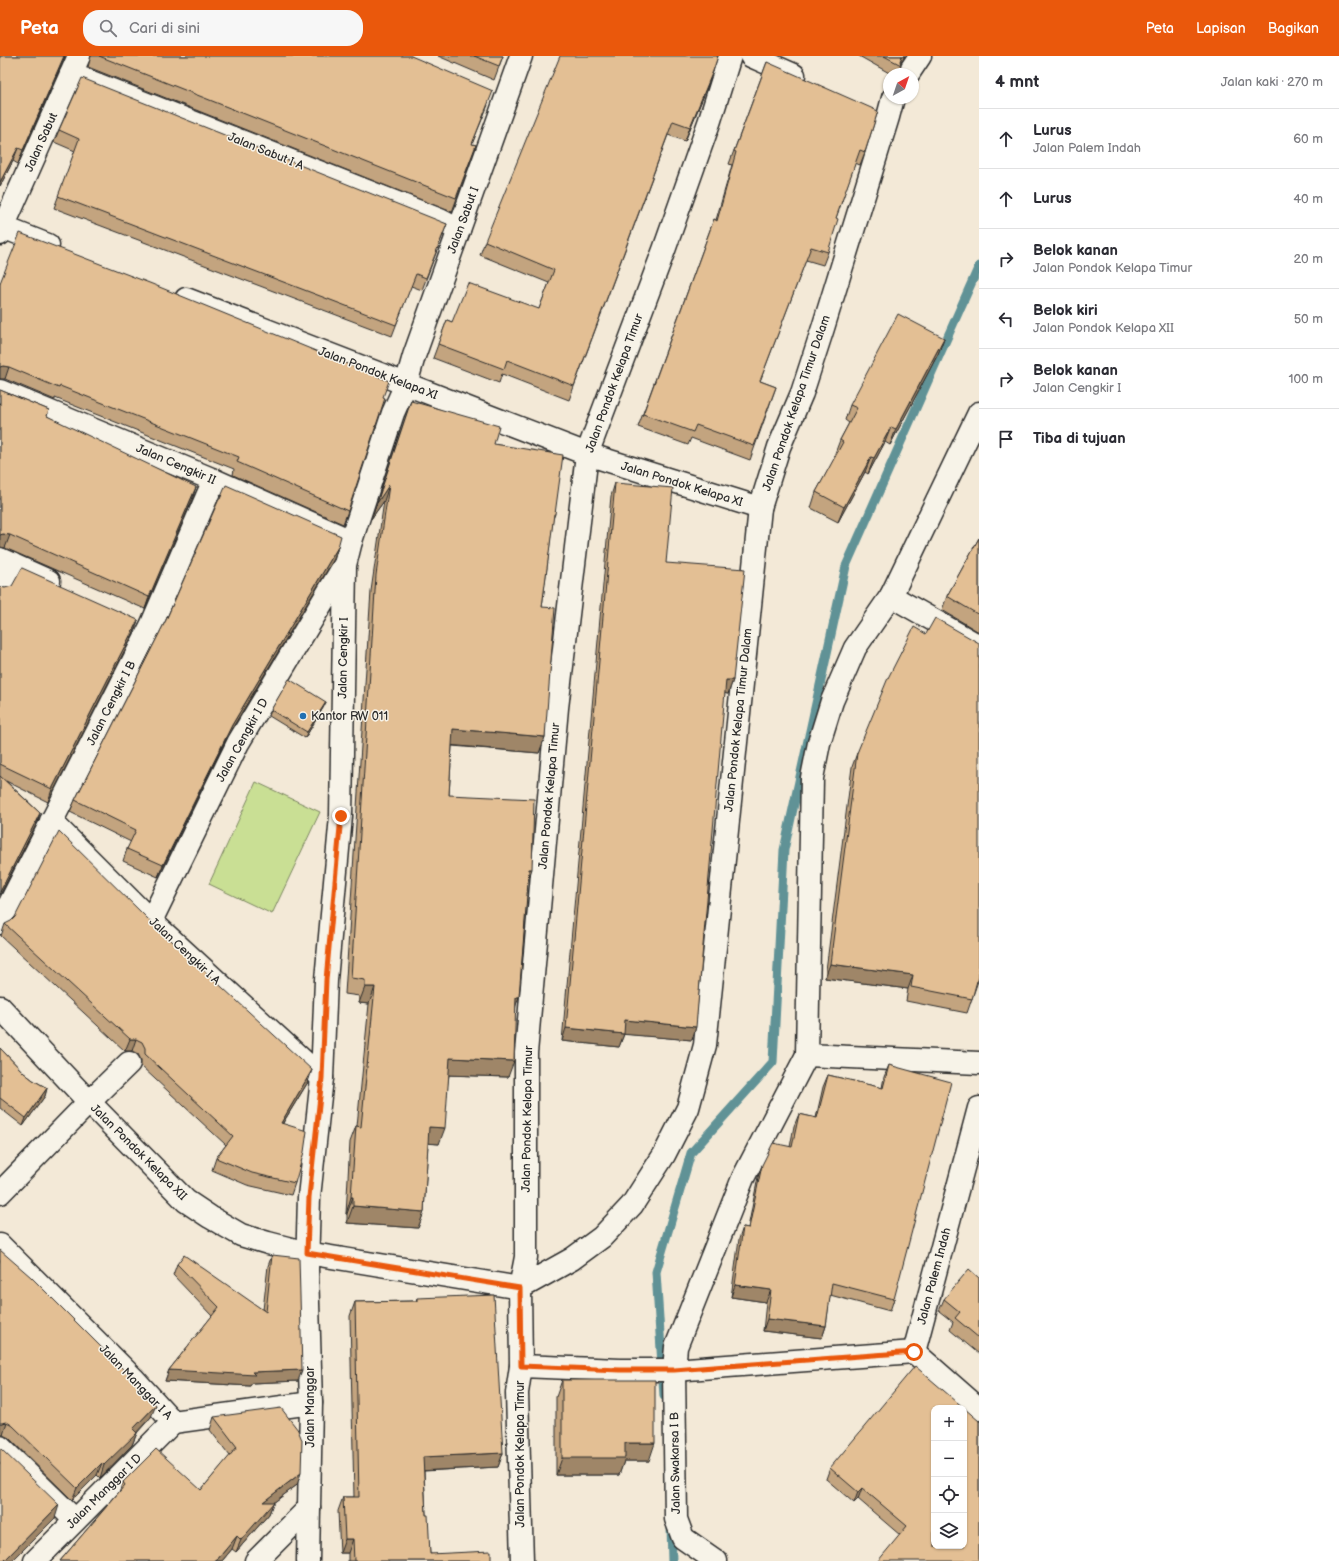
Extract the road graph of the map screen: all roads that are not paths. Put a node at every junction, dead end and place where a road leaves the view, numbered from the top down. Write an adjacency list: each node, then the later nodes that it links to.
1 (521, 56): 11 (street, Jalan Sabut I)
2 (730, 56): 17 (street, Jalan Pondok Kelapa Timur)
3 (751, 56): 7 (street)
4 (920, 56): 6 (street)
5 (75, 65): 10 (street, Jalan Sabut); 11 (street, Jalan Sabut I A)
6 (912, 68)
7 (809, 82)
8 (867, 107): 9 (street)
9 (891, 107): 19 (street, Jalan Pondok Kelapa Timur Dalam)
10 (1, 229): 12 (street)
11 (460, 230): 14 (street, Jalan Sabut I)
12 (63, 251)
13 (167, 291): 14 (street, Jalan Pondok Kelapa XI)
14 (406, 384): 17 (street, Jalan Pondok Kelapa XI); 20 (street, Jalan Cengkir I)
15 (0, 391): 18 (street, Jalan Cengkir II)
16 (979, 413): 25 (street)
17 (587, 454): 19 (street, Jalan Pondok Kelapa XI); 40 (street, Jalan Pondok Kelapa Timur)
18 (214, 480): 20 (street, Jalan Cengkir II); 27 (street, Jalan Cengkir I B)
19 (760, 508): 40 (street, Jalan Pondok Kelapa Timur Dalam)
20 (351, 541): 22 (street, Jalan Cengkir I)
21 (6, 562): 23 (street); 24 (street)
22 (345, 565): 28 (street, Jalan Cengkir I D); 34 (street, Jalan Cengkir I)
23 (0, 588)
24 (70, 590)
25 (891, 596): 26 (street); 31 (street)
26 (979, 646)
27 (51, 821): 28 (street, Jalan Cengkir I A); 29 (street, Jalan Cengkir I B)
28 (151, 921): 34 (street, Jalan Cengkir I A)
29 (0, 923)
30 (0, 1007): 35 (street, Jalan Pondok Kelapa XII)
31 (807, 1055): 33 (street); 43 (street)
32 (130, 1063): 35 (street)
33 (979, 1063)
34 (322, 1078): 39 (street, Jalan Cengkir I)
35 (89, 1102): 37 (street); 39 (street, Jalan Pondok Kelapa XII)
36 (979, 1108): 41 (street, Jalan Palem Indah)
37 (0, 1193)
38 (0, 1245): 46 (street, Jalan Manggar I A)
39 (307, 1253): 40 (street, Jalan Pondok Kelapa XII); 44 (street, Jalan Manggar)
40 (520, 1288): 42 (street, Jalan Pondok Kelapa Timur)
41 (914, 1352): 43 (street); 45 (street)
42 (521, 1366): 43 (street); 53 (street, Jalan Pondok Kelapa Timur)
43 (670, 1369): 54 (street, Jalan Swakarsa I B)
44 (311, 1403): 46 (street, Jalan Manggar I A); 48 (street, Jalan Manggar)
45 (979, 1409)
46 (173, 1422): 49 (street, Jalan Manggar I D)
47 (0, 1447): 49 (street)
48 (309, 1508): 51 (street); 52 (street, Jalan Manggar)
49 (75, 1520): 50 (street, Jalan Manggar I D)
50 (35, 1561)
51 (256, 1561)
52 (308, 1561)
53 (522, 1561)
54 (716, 1561)

